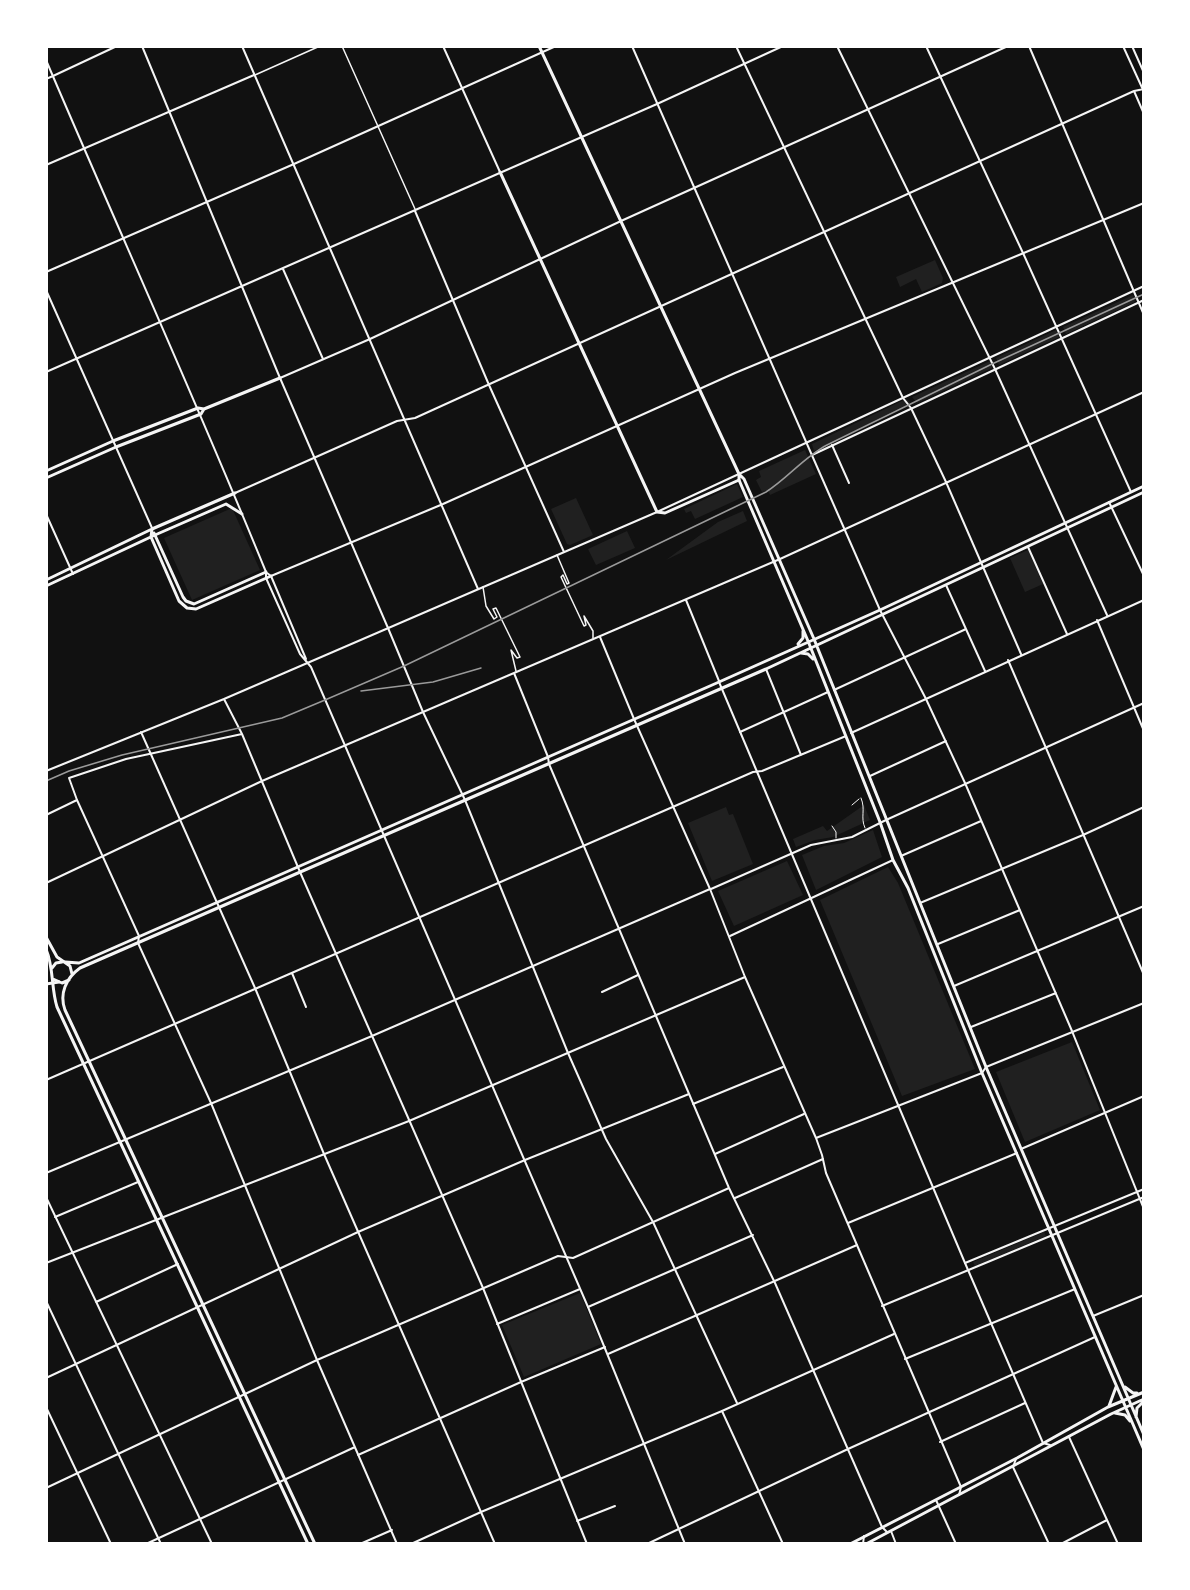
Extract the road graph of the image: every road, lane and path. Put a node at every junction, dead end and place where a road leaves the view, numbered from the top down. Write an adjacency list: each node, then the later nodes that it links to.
1 (117, 46): 23 (street)
2 (142, 46): 30 (street)
3 (242, 46): 22 (street)
4 (320, 46): 22 (street)
5 (342, 46): 34 (street)
6 (442, 46): 26 (street)
7 (539, 46): 18 (main road)
8 (556, 46): 18 (street)
9 (632, 46): 29 (street)
10 (736, 46): 20 (street)
11 (783, 46): 20 (street)
12 (837, 46): 31 (street)
13 (926, 46): 24 (street)
14 (1008, 46): 24 (street)
15 (1029, 46): 33 (street)
16 (1124, 46): 27 (street)
17 (1132, 46): 21 (street)
18 (542, 53): 26 (street); 35 (main road)
19 (46, 60): 23 (street)
20 (744, 64): 29 (street); 36 (street)
21 (1143, 73)
22 (254, 75): 30 (street); 39 (street)
23 (53, 76): 25 (street); 37 (street)
24 (940, 78): 31 (street); 38 (street)
25 (46, 79)
26 (462, 89): 34 (street); 41 (street)
27 (1143, 89): 28 (street)
28 (1134, 91): 32 (street); 33 (street)
29 (657, 104): 35 (street); 42 (street)
30 (168, 111): 37 (street); 44 (street)
31 (868, 111): 36 (street); 43 (street)
32 (1143, 114)
33 (1062, 123): 38 (street); 47 (street)
34 (378, 126): 39 (street); 46 (street)
35 (581, 136): 41 (street); 48 (main road)
36 (783, 147): 42 (street); 49 (street)
37 (84, 148): 40 (street); 50 (street)
38 (979, 162): 43 (street); 52 (street)
39 (294, 164): 44 (street); 51 (street)
40 (46, 165)
41 (500, 172): 46 (street); 53 (main road)
42 (693, 189): 48 (street); 56 (street)
43 (910, 195): 49 (street); 57 (street)
44 (207, 202): 50 (street); 59 (street)
45 (1143, 203): 47 (street)
46 (415, 210): 51 (street); 63 (street)
47 (1104, 220): 52 (street); 61 (street)
48 (621, 221): 53 (street); 65 (main road)
49 (823, 232): 56 (street); 67 (street)
50 (123, 238): 55 (street); 68 (street)
51 (330, 247): 54 (street); 70 (street)
52 (1023, 253): 57 (street); 69 (street)
53 (540, 260): 63 (street); 72 (main road)
54 (283, 269): 59 (street); 76 (street)
55 (46, 272)
56 (732, 274): 65 (street); 75 (street)
57 (952, 282): 67 (street); 73 (street)
58 (1143, 286): 61 (street)
59 (242, 287): 68 (street); 79 (street)
60 (46, 290): 74 (street)
61 (1133, 290): 64 (street); 69 (street)
62 (1143, 300): 64 (street)
63 (453, 301): 70 (street); 80 (street)
64 (1138, 303): 66 (street); 71 (street)
65 (661, 306): 72 (street); 81 (main road)
66 (1143, 315)
67 (865, 319): 75 (street); 83 (street)
68 (161, 322): 74 (street); 84 (street)
69 (1056, 326): 71 (street); 73 (street)
70 (370, 339): 76 (street); 89 (street)
71 (1062, 339): 77 (street); 87 (street)
72 (579, 343): 80 (street); 90 (main road)
73 (988, 357): 77 (street); 83 (street)
74 (76, 358): 78 (street); 91 (street)
75 (769, 358): 81 (street); 92 (street)
76 (323, 359): 79 (street)
77 (995, 369): 85 (street); 93 (street)
78 (46, 372)
79 (280, 378): 86 (main road); 97 (street)
80 (489, 385): 89 (street); 98 (street)
81 (700, 389): 90 (street); 100 (main road)
82 (1143, 392): 87 (street)
83 (903, 398): 85 (street); 92 (street)
84 (198, 408): 86 (main road); 88 (street); 91 (main road)
85 (911, 408): 94 (street); 103 (street)
86 (204, 409): 88 (main road)
87 (1096, 413): 93 (street); 106 (street)
88 (201, 414): 95 (main road); 108 (street)
89 (406, 420): 97 (street); 111 (street)
90 (617, 425): 98 (street); 113 (main road)
91 (112, 441): 95 (street); 99 (main road)
92 (806, 443): 96 (street); 100 (street)
93 (1029, 444): 103 (street); 116 (street)
94 (832, 445): 96 (street); 104 (street)
95 (116, 447): 101 (main road); 118 (street)
96 (812, 455): 119 (street)
97 (314, 457): 108 (street); 121 (street)
98 (525, 466): 111 (street); 123 (street)
99 (46, 471)
100 (740, 474): 102 (main road); 113 (street); 125 (main road)
101 (46, 478)
102 (739, 480): 113 (main road); 127 (main road)
103 (946, 482): 119 (street); 126 (street)
104 (849, 483)
105 (1143, 486): 106 (main road)
106 (1131, 492): 109 (street); 110 (main road)
107 (1143, 492): 109 (main road)
108 (235, 493): 115 (street); 118 (main road)
109 (1133, 496): 112 (main road)
110 (1109, 502): 112 (street); 116 (main road)
111 (443, 504): 121 (street); 139 (street)
112 (1112, 507): 117 (main road); 133 (street)
113 (657, 512): 123 (street)
114 (46, 514): 129 (street)
115 (242, 514): 120 (main road); 130 (street)
116 (1065, 523): 117 (street); 126 (main road)
117 (1067, 528): 122 (main road); 144 (street)
118 (152, 529): 120 (main road); 129 (main road)
119 (844, 530): 125 (street); 142 (street)
120 (153, 536): 130 (main road); 131 (main road); 134 (main road)
121 (352, 542): 132 (street); 146 (street)
122 (1028, 547): 128 (main road); 150 (street)
123 (564, 552): 124 (street)
124 (558, 555): 138 (street); 153 (street)
125 (780, 560): 127 (street); 147 (main road)
126 (981, 561): 128 (street); 142 (main road)
127 (775, 562): 140 (street); 149 (main road)
128 (984, 567): 136 (main road); 160 (street)
129 (71, 568): 131 (street); 135 (main road)
130 (266, 572): 132 (street); 134 (street)
131 (73, 574): 137 (main road)
132 (271, 576): 134 (main road); 165 (street)
133 (1143, 576)
134 (266, 578): 165 (street)
135 (46, 580)
136 (946, 585): 143 (main road); 148 (street)
137 (46, 586)
138 (483, 587): 139 (street); 169 (street)
139 (478, 589): 146 (street)
140 (686, 600): 152 (street); 170 (street)
141 (1143, 600): 144 (street)
142 (880, 610): 143 (street); 151 (main road)
143 (882, 615): 155 (main road); 163 (street)
144 (1107, 615): 145 (street)
145 (1097, 620): 150 (street); 177 (street)
146 (388, 628): 165 (street); 178 (street)
147 (809, 628): 151 (main road); 154 (main road)
148 (966, 629): 163 (street); 168 (street)
149 (803, 630): 156 (main road); 158 (main road)
150 (1067, 634): 160 (street)
151 (823, 635): 154 (main road)
152 (600, 637): 153 (street); 180 (street)
153 (593, 639): 169 (street)
154 (814, 639): 156 (main road); 157 (main road)
155 (828, 640): 157 (main road); 162 (main road)
156 (808, 641): 158 (main road); 159 (main road)
157 (816, 645): 159 (main road); 162 (main road)
158 (794, 648): 170 (main road)
159 (810, 648): 161 (main road); 166 (main road)
160 (1022, 654): 164 (street)
161 (797, 655): 166 (main road); 167 (main road)
162 (821, 658): 172 (main road)
163 (905, 658): 172 (street); 175 (street)
164 (1008, 660): 168 (street); 190 (street)
165 (307, 662): 174 (street); 189 (street)
166 (818, 666): 173 (main road)
167 (766, 669): 171 (main road); 179 (street)
168 (985, 671): 175 (street)
169 (515, 673): 178 (street); 193 (street)
170 (719, 682): 171 (street); 180 (main road)
171 (722, 688): 181 (main road); 184 (street)
172 (834, 690): 185 (main road)
173 (828, 692): 179 (street); 187 (main road)
174 (224, 699): 183 (street); 186 (street)
175 (926, 699): 185 (street); 188 (street)
176 (1143, 703): 177 (street)
177 (1134, 707): 182 (street); 190 (street)
178 (423, 712): 189 (street); 200 (street)
179 (784, 712): 184 (street); 192 (street)
180 (634, 719): 181 (street); 193 (main road)
181 (637, 725): 194 (main road); 204 (street)
182 (1143, 731)
183 (141, 732): 191 (street); 195 (street)
184 (740, 732): 196 (street)
185 (851, 733): 197 (main road)
186 (242, 734): 191 (street); 198 (street)
187 (846, 736): 192 (street); 210 (main road)
188 (946, 741): 197 (street); 199 (street)
189 (344, 745): 198 (street); 213 (street)
190 (1045, 746): 199 (street); 214 (street)
191 (150, 753): 201 (street); 207 (street)
192 (801, 755): 196 (street)
193 (549, 757): 194 (street); 200 (main road)
194 (549, 764): 202 (main road); 217 (street)
195 (46, 771)
196 (757, 772): 204 (street); 218 (street)
197 (869, 777): 208 (main road)
198 (262, 781): 207 (street); 222 (street)
199 (965, 783): 208 (street); 209 (street)
200 (462, 795): 202 (street); 213 (main road)
201 (77, 800): 206 (street); 219 (street)
202 (465, 800): 215 (main road); 226 (street)
203 (852, 805): 212 (lane)
204 (674, 807): 217 (street); 227 (street)
205 (1143, 807): 214 (street)
206 (46, 815)
207 (180, 820): 219 (street); 229 (street)
208 (886, 820): 210 (street); 220 (main road)
209 (981, 820): 220 (street); 223 (street)
210 (880, 822): 212 (street); 221 (main road)
211 (832, 826): 216 (lane)
212 (866, 830): 216 (street)
213 (381, 831): 215 (street); 222 (main road)
214 (1083, 835): 223 (street); 234 (street)
215 (384, 836): 224 (main road); 235 (street)
216 (836, 840): 218 (street)
217 (584, 846): 226 (street); 236 (street)
218 (792, 853): 227 (street); 228 (street)
219 (103, 856): 225 (street); 237 (street)
220 (901, 856): 230 (main road)
221 (893, 860): 228 (street); 276 (main road)
222 (298, 867): 224 (street); 229 (main road)
223 (1002, 869): 230 (street); 233 (street)
224 (300, 872): 232 (main road); 244 (street)
225 (46, 883)
226 (499, 883): 235 (street); 246 (street)
227 (710, 889): 236 (street); 238 (street)
228 (810, 899): 238 (street); 283 (street)
229 (217, 901): 232 (street); 237 (main road)
230 (920, 903): 241 (main road)
231 (1143, 906): 234 (street)
232 (219, 907): 240 (main road); 258 (street)
233 (1020, 910): 241 (street); 243 (street)
234 (1118, 917): 243 (street); 250 (street)
235 (419, 918): 244 (street); 262 (street)
236 (619, 928): 246 (street); 249 (street)
237 (138, 936): 240 (street); 245 (main road)
238 (730, 936): 252 (street)
239 (46, 937): 245 (main road)
240 (138, 943): 253 (main road); 266 (street)
241 (938, 944): 257 (main road)
242 (46, 949): 247 (main road)
243 (1038, 951): 257 (street); 260 (street)
244 (337, 954): 248 (street); 269 (street)
245 (63, 962): 247 (main road); 253 (main road)
246 (532, 967): 262 (street); 270 (street)
247 (52, 968): 251 (main road)
248 (292, 973): 258 (street); 264 (street)
249 (638, 975): 259 (street); 265 (street)
250 (1143, 975)
251 (52, 977): 254 (main road); 255 (main road)
252 (745, 977): 265 (street); 273 (street)
253 (70, 978): 254 (main road); 271 (main road)
254 (59, 982): 255 (main road)
255 (52, 983): 256 (main road); 261 (main road)
256 (46, 985): 261 (main road)
257 (954, 986): 267 (main road)
258 (255, 988): 266 (street); 275 (street)
259 (602, 992)
260 (1056, 993): 267 (street); 268 (street)
261 (53, 994): 272 (main road)
262 (455, 999): 269 (street); 278 (street)
263 (1143, 1003): 268 (street)
264 (306, 1007)
265 (655, 1015): 270 (street); 279 (street)
266 (173, 1023): 271 (street); 281 (street)
267 (971, 1027): 274 (main road)
268 (1072, 1031): 274 (street); 284 (street)
269 (372, 1036): 275 (street); 286 (street)
270 (568, 1053): 278 (street); 287 (street)
271 (89, 1060): 272 (street); 289 (main road)
272 (83, 1063): 277 (street); 290 (main road)
273 (783, 1067): 282 (street); 285 (street)
274 (986, 1067): 276 (street); 291 (main road)
275 (290, 1071): 281 (street); 293 (street)
276 (982, 1073): 283 (street); 292 (main road)
277 (46, 1080)
278 (492, 1085): 286 (street); 295 (street)
279 (689, 1094): 282 (street); 287 (street)
280 (1143, 1096): 284 (street)
281 (211, 1103): 289 (street); 299 (street)
282 (693, 1104): 294 (street)
283 (899, 1105): 288 (street); 300 (street)
284 (1105, 1113): 291 (street); 303 (street)
285 (804, 1114): 288 (street); 294 (street)
286 (409, 1121): 293 (street); 304 (street)
287 (602, 1130): 295 (street); 315 (street)
288 (816, 1138): 296 (street)
289 (126, 1139): 290 (street); 313 (main road)
290 (121, 1141): 297 (street); 298 (main road)
291 (1021, 1149): 317 (main road)
292 (1017, 1153): 300 (street); 318 (main road)
293 (324, 1154): 299 (street); 319 (street)
294 (715, 1154): 301 (street)
295 (525, 1160): 304 (street); 327 (street)
296 (823, 1160): 307 (street); 316 (street)
297 (46, 1173)
298 (139, 1181): 312 (street); 314 (main road)
299 (245, 1185): 313 (street); 331 (street)
300 (933, 1187): 316 (street); 330 (street)
301 (729, 1188): 307 (street); 315 (street)
302 (1143, 1189): 303 (street)
303 (1137, 1191): 308 (street); 309 (street)
304 (442, 1196): 319 (street); 335 (street)
305 (46, 1197): 312 (street)
306 (1143, 1197): 308 (street)
307 (734, 1198): 321 (street)
308 (1139, 1199): 310 (street); 311 (street)
309 (1095, 1208): 311 (street); 317 (street)
310 (1143, 1209)
311 (1098, 1216): 320 (street)
312 (56, 1217): 326 (street)
313 (162, 1217): 314 (street); 341 (main road)
314 (157, 1219): 326 (street); 329 (main road)
315 (653, 1222): 327 (street); 332 (street)
316 (848, 1223): 324 (street)
317 (1054, 1226): 318 (street); 320 (main road)
318 (1049, 1227): 322 (main road); 323 (street)
319 (358, 1232): 331 (street); 348 (street)
320 (1057, 1233): 322 (street); 346 (main road)
321 (753, 1235): 332 (street); 334 (street)
322 (1052, 1235): 325 (street); 337 (main road)
323 (1010, 1244): 325 (street); 330 (street)
324 (857, 1245): 334 (street); 343 (street)
325 (1013, 1252): 333 (street)
326 (73, 1254): 328 (street); 340 (street)
327 (565, 1257): 335 (street); 336 (street)
328 (46, 1263)
329 (178, 1263): 340 (street); 342 (main road)
330 (965, 1263): 333 (street)
331 (280, 1268): 341 (street); 356 (street)
332 (675, 1269): 344 (street); 345 (street)
333 (968, 1271): 343 (street); 347 (street)
334 (775, 1283): 345 (street); 358 (street)
335 (483, 1288): 348 (street); 349 (street)
336 (580, 1289): 344 (street); 349 (street)
337 (1075, 1289): 347 (street); 351 (main road)
338 (1143, 1294): 346 (street)
339 (46, 1301): 357 (street)
340 (96, 1302): 352 (street)
341 (203, 1304): 342 (street); 365 (main road)
342 (198, 1306): 352 (street); 366 (main road)
343 (882, 1306): 350 (street)
344 (588, 1307): 353 (street)
345 (697, 1316): 354 (street); 370 (street)
346 (1093, 1316): 362 (main road)
347 (991, 1323): 355 (street); 359 (street)
348 (399, 1324): 356 (street); 379 (street)
349 (497, 1324): 361 (street)
350 (894, 1334): 355 (street); 358 (street)
351 (1095, 1337): 359 (street); 363 (main road)
352 (117, 1345): 357 (street); 382 (street)
353 (605, 1347): 354 (street); 361 (street)
354 (608, 1354): 385 (street)
355 (905, 1359): 377 (street)
356 (317, 1360): 365 (street); 389 (street)
357 (75, 1364): 360 (street); 392 (street)
358 (812, 1369): 370 (street); 390 (street)
359 (1013, 1374): 371 (street); 377 (street)
360 (46, 1378)
361 (520, 1382): 379 (street); 398 (street)
362 (1122, 1383): 364 (main road); 367 (main road)
363 (1116, 1386): 368 (main road); 373 (main road)
364 (1143, 1392): 367 (main road)
365 (245, 1395): 366 (street); 397 (main road)
366 (240, 1397): 382 (street); 399 (main road)
367 (1128, 1398): 368 (main road); 372 (main road)
368 (1122, 1400): 373 (main road); 374 (main road)
369 (1143, 1400): 372 (main road); 380 (main road)
370 (737, 1403): 376 (street)
371 (1025, 1403): 386 (street); 387 (street)
372 (1131, 1405): 374 (main road); 380 (main road)
373 (1108, 1407): 387 (main road)
374 (1125, 1407): 378 (main road); 381 (main road)
375 (47, 1408): 396 (street)
376 (722, 1411): 385 (street); 402 (street)
377 (928, 1412): 386 (street); 390 (street)
378 (1111, 1414): 381 (main road); 384 (main road)
379 (440, 1418): 393 (street); 407 (street)
380 (1136, 1419): 383 (main road)
381 (1132, 1423): 391 (main road)
382 (160, 1435): 392 (street); 408 (street)
383 (1143, 1435)
384 (1068, 1437): 388 (main road); 409 (street)
385 (644, 1442): 398 (street); 412 (street)
386 (940, 1442): 400 (street)
387 (1043, 1443): 388 (street); 394 (main road)
388 (1051, 1446): 395 (main road)
389 (355, 1447): 393 (street); 397 (street)
390 (849, 1449): 402 (street); 411 (street)
391 (1143, 1450)
392 (118, 1454): 396 (street); 416 (street)
393 (358, 1455): 413 (street)
394 (1017, 1458): 395 (street); 400 (main road)
395 (1013, 1467): 403 (main road); 435 (street)
396 (77, 1474): 401 (street); 417 (street)
397 (285, 1478): 399 (street); 422 (main road)
398 (559, 1479): 407 (street); 410 (street)
399 (280, 1481): 408 (street); 421 (main road)
400 (961, 1487): 403 (street); 404 (main road)
401 (46, 1488)
402 (758, 1491): 412 (street); 430 (street)
403 (959, 1495): 406 (main road)
404 (936, 1500): 406 (street); 411 (main road)
405 (615, 1506): 410 (street)
406 (939, 1506): 414 (main road); 434 (street)
407 (481, 1512): 425 (street); 426 (street)
408 (200, 1518): 416 (street); 420 (street)
409 (1107, 1520): 436 (street); 437 (street)
410 (577, 1521): 427 (street)
411 (882, 1527): 414 (street); 415 (main road)
412 (678, 1528): 428 (street); 429 (street)
413 (392, 1530): 423 (street); 424 (street)
414 (889, 1532): 432 (main road); 433 (street)
415 (864, 1536): 431 (main road); 432 (street)
416 (158, 1538): 418 (street); 419 (street)
417 (111, 1544)
418 (146, 1544)
419 (161, 1544)
420 (212, 1544)
421 (308, 1544)
422 (315, 1544)
423 (360, 1544)
424 (397, 1544)
425 (411, 1544)
426 (495, 1544)
427 (587, 1544)
428 (647, 1544)
429 (685, 1544)
430 (783, 1544)
431 (850, 1544)
432 (864, 1544)
433 (896, 1544)
434 (956, 1544)
435 (1049, 1544)
436 (1061, 1544)
437 (1118, 1544)

